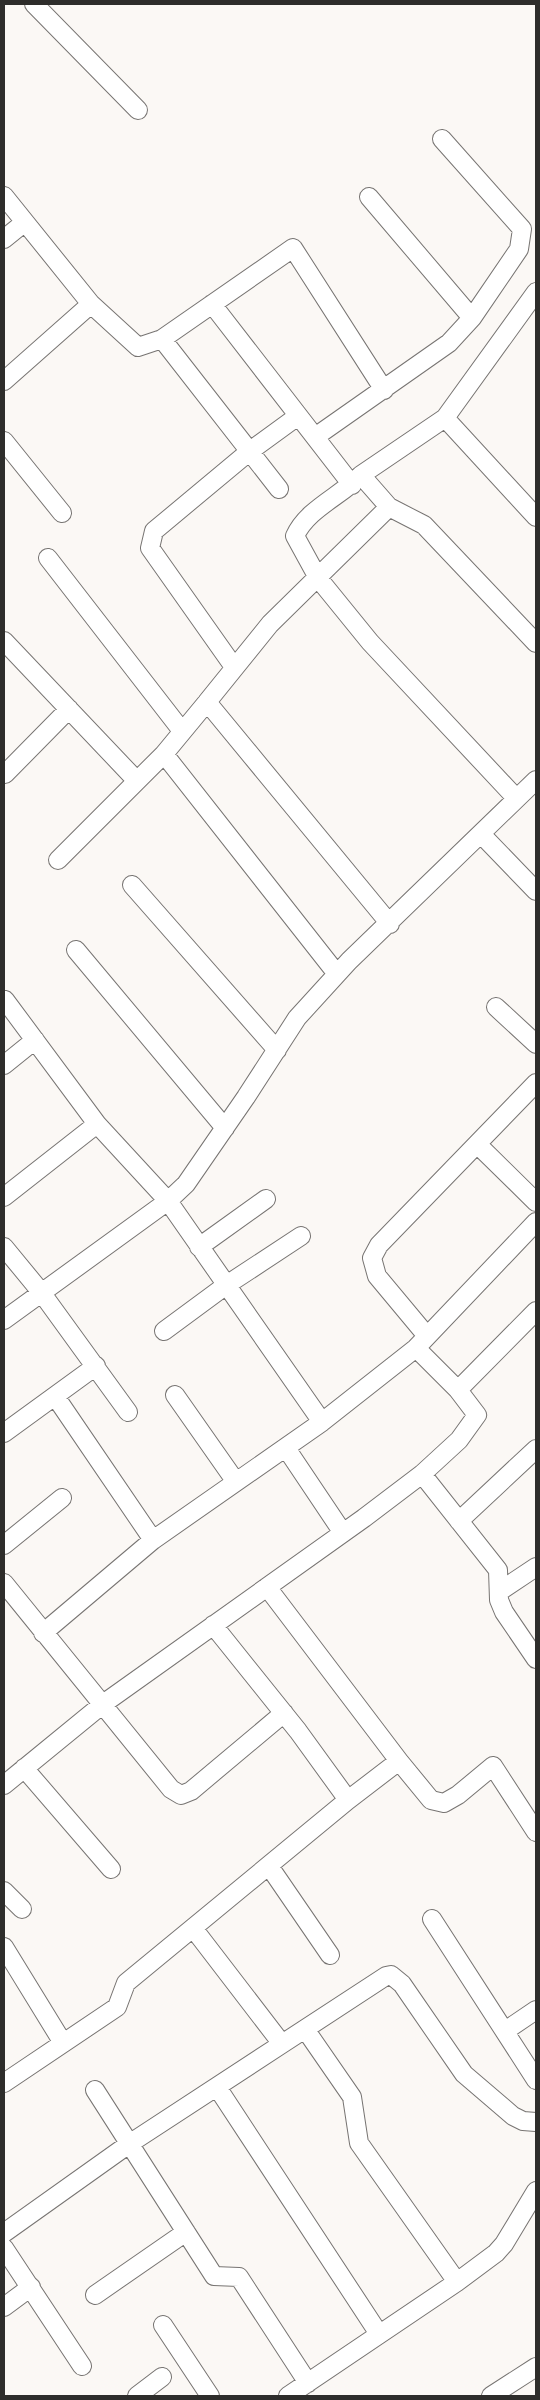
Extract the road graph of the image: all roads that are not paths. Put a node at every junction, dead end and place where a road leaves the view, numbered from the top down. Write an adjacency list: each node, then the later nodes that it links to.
1 (34, 4): 2 (street)
2 (138, 110)
3 (442, 139): 11 (street)
4 (4, 196): 6 (street)
5 (369, 197): 11 (street)
6 (25, 222): 7 (street); 9 (street)
7 (4, 239)
8 (536, 292): 16 (street)
9 (91, 304): 12 (street); 13 (street)
10 (212, 304): 12 (street); 14 (street); 15 (street)
11 (472, 318): 14 (street)
12 (162, 339): 19 (street)
13 (4, 380)
14 (384, 390): 17 (street)
15 (298, 416): 17 (street); 19 (street)
16 (445, 418): 20 (street); 24 (street)
17 (315, 437): 20 (street)
18 (4, 441): 23 (street)
19 (250, 451): 21 (street); 29 (street)
20 (357, 480): 22 (street); 26 (street)
21 (279, 489)
22 (389, 507): 26 (street); 27 (street)
23 (62, 514)
24 (536, 517)
25 (48, 558): 32 (street)
26 (318, 578): 29 (street); 37 (street)
27 (536, 643)
28 (5, 644): 31 (street)
29 (234, 668): 30 (street)
30 (207, 702): 32 (street); 42 (street)
31 (69, 709): 34 (street); 36 (street)
32 (182, 730): 33 (street)
33 (164, 754): 36 (street); 44 (street)
34 (5, 774)
35 (536, 780): 37 (street)
36 (137, 781): 39 (street)
37 (516, 798): 38 (street)
38 (481, 834): 41 (street); 42 (street)
39 (58, 860)
40 (132, 885): 49 (street)
41 (536, 891)
42 (390, 924): 44 (street)
43 (76, 950): 53 (street)
44 (337, 974): 49 (street)
45 (5, 1000): 47 (street)
46 (496, 1007): 48 (street)
47 (35, 1040): 50 (street); 52 (street)
48 (536, 1044)
49 (277, 1050): 53 (street)
50 (4, 1065)
51 (536, 1083): 54 (street)
52 (97, 1124): 55 (street); 57 (street)
53 (225, 1128): 57 (street)
54 (477, 1144): 58 (street); 68 (street)
55 (4, 1197)
56 (266, 1199): 62 (street)
57 (168, 1201): 62 (street); 64 (street)
58 (536, 1202)
59 (536, 1222): 68 (street)
60 (301, 1236): 63 (street)
61 (4, 1246): 64 (street)
62 (199, 1247): 63 (street)
63 (225, 1286): 67 (street); 74 (street)
64 (41, 1292): 66 (street); 69 (street)
65 (536, 1311): 70 (street)
66 (4, 1320)
67 (164, 1331)
68 (422, 1342): 70 (street); 74 (street)
69 (96, 1366): 72 (street); 73 (street)
70 (458, 1390): 78 (street)
71 (175, 1395): 79 (street)
72 (55, 1396): 75 (street); 83 (street)
73 (128, 1412)
74 (322, 1422): 76 (street)
75 (4, 1434)
76 (286, 1448): 79 (street); 82 (street)
77 (536, 1449): 81 (street)
78 (422, 1474): 81 (street); 82 (street)
79 (236, 1482): 83 (street)
80 (62, 1498): 84 (street)
81 (459, 1521): 88 (street)
82 (343, 1533): 87 (street)
83 (153, 1540): 90 (street)
84 (4, 1545)
85 (536, 1567): 88 (street)
86 (4, 1583): 90 (street)
87 (267, 1587): 89 (street); 94 (street)
88 (500, 1591): 91 (street)
89 (213, 1625): 92 (street); 93 (street)
90 (43, 1633): 92 (street)
91 (536, 1659)
92 (103, 1704): 93 (street); 95 (street)
93 (284, 1713): 97 (street)
94 (399, 1761): 97 (street); 98 (street)
95 (24, 1768): 96 (street); 100 (street)
96 (4, 1785)
97 (348, 1800): 99 (street)
98 (536, 1832)
99 (269, 1866): 104 (street); 106 (street)
100 (111, 1869)
101 (4, 1891): 102 (street)
102 (22, 1909)
103 (432, 1919): 109 (street)
104 (192, 1928): 110 (street); 111 (street)
105 (4, 1947): 110 (street)
106 (330, 1955)
107 (536, 2010): 109 (street)
108 (305, 2029): 111 (street); 116 (street); 122 (street)
109 (505, 2031): 112 (street)
110 (63, 2043): 113 (street)
111 (282, 2044): 114 (street)
112 (536, 2080)
113 (4, 2083)
114 (217, 2086): 117 (street); 127 (street)
115 (95, 2090): 117 (street)
116 (536, 2122)
117 (130, 2144): 119 (street); 120 (street)
118 (536, 2191): 122 (street)
119 (186, 2232): 124 (street); 131 (street)
120 (4, 2233)
121 (4, 2248): 123 (street)
122 (457, 2282): 127 (street)
123 (30, 2287): 125 (street); 128 (street)
124 (95, 2295)
125 (4, 2307)
126 (162, 2325): 133 (street)
127 (380, 2334): 131 (street)
128 (82, 2366)
129 (536, 2367): 135 (street)
130 (162, 2378): 132 (street)
131 (308, 2383): 134 (street)
132 (137, 2396)
133 (210, 2396)
134 (288, 2396)
135 (491, 2396)

